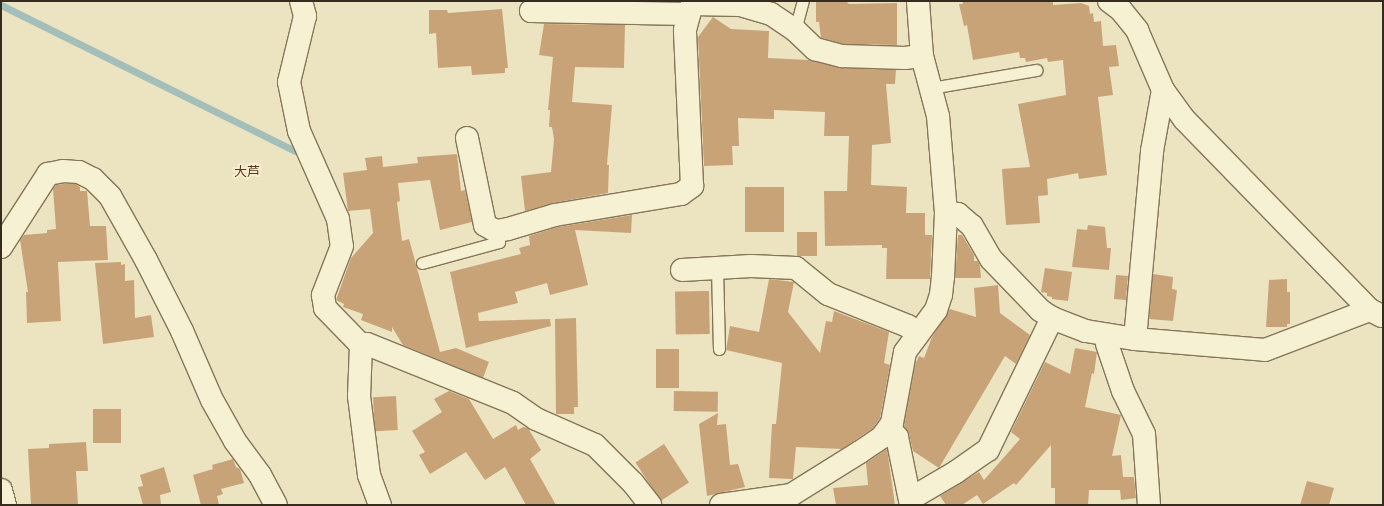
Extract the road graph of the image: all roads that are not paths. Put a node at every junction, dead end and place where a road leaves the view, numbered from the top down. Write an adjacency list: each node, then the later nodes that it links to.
1 (302, 1): 25 (street)
2 (803, 1): 8 (lane)
3 (918, 1): 9 (street)
4 (1109, 1): 12 (street)
5 (740, 3): 6 (street); 8 (street)
6 (690, 6): 7 (street); 15 (street)
7 (531, 11)
8 (795, 30): 9 (street)
9 (922, 56): 11 (street)
10 (1036, 70): 11 (lane)
11 (931, 88): 14 (street)
12 (1163, 90): 20 (street); 24 (street)
13 (467, 138): 15 (street)
14 (946, 214): 21 (street); 22 (street)
15 (496, 231): 17 (lane)
16 (1, 247): 31 (street)
17 (422, 263)
18 (717, 268): 19 (street); 22 (street); 26 (lane)
19 (682, 270)
20 (1377, 313): 24 (street)
21 (1052, 318): 23 (street); 29 (street)
22 (918, 335): 27 (street)
23 (1109, 336): 24 (street); 35 (street)
24 (1135, 339)
25 (361, 345): 32 (street); 33 (street)
26 (719, 349)
27 (890, 430): 29 (street); 34 (street)
28 (1, 490): 30 (street)
29 (910, 502)
30 (6, 505)
31 (276, 505)
32 (380, 505)
33 (650, 505)
34 (721, 505)
35 (1149, 505)

